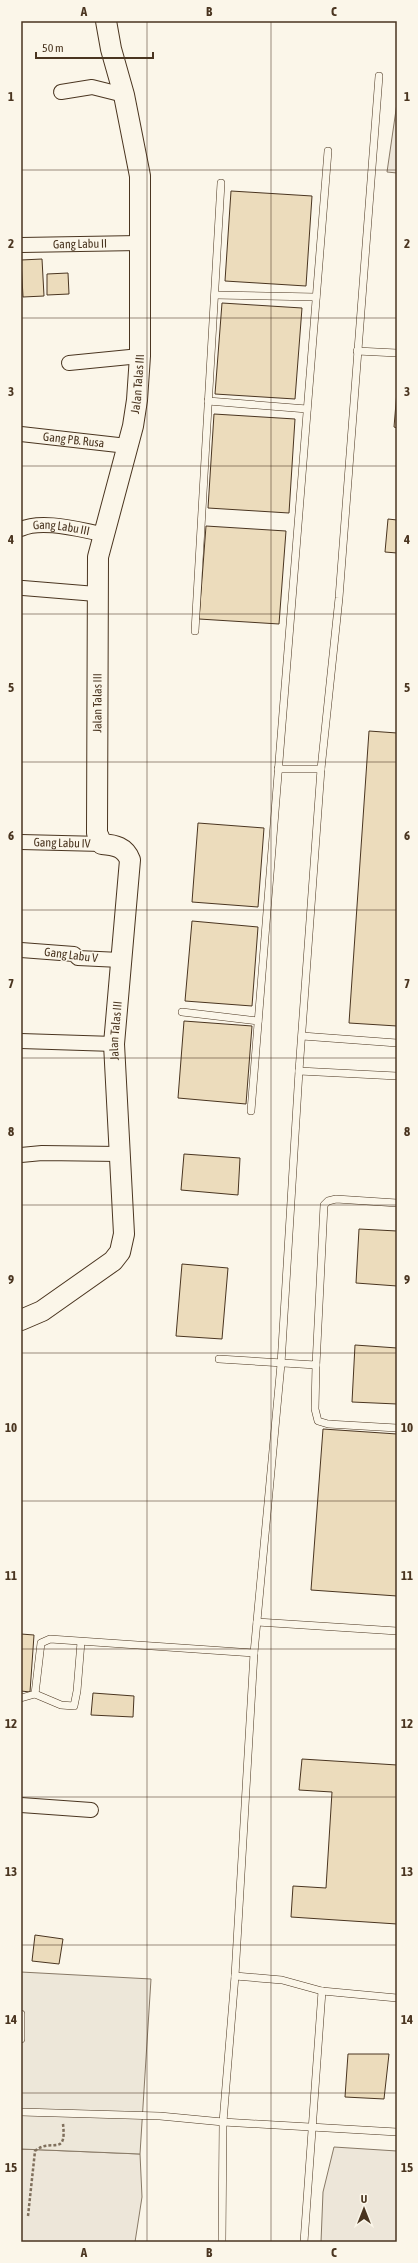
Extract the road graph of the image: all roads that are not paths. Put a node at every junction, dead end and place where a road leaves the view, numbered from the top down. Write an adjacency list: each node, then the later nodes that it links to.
1 (106, 21): 4 (street, Jalan Talas III)
2 (380, 76): 11 (lane)
3 (61, 92): 4 (street)
4 (124, 95): 7 (street, Jalan Talas III)
5 (328, 151): 10 (lane)
6 (221, 183): 9 (lane)
7 (139, 243): 8 (street, Gang Labu II); 13 (street, Jalan Talas III)
8 (21, 245)
9 (214, 295): 10 (lane); 15 (lane)
10 (316, 297): 16 (lane)
11 (357, 351): 12 (lane); 25 (lane)
12 (397, 353)
13 (140, 356): 14 (street); 18 (street, Jalan Talas III)
14 (69, 363)
15 (208, 401): 16 (lane); 23 (lane)
16 (307, 409): 24 (lane)
17 (21, 434): 18 (street, Gang PB. Rusa)
18 (127, 446): 20 (street, Jalan Talas III)
19 (21, 529): 20 (street, Gang Labu III)
20 (102, 534): 22 (street, Jalan Talas III)
21 (23, 588): 22 (street)
22 (96, 594): 27 (street, Jalan Talas III)
23 (195, 631)
24 (278, 769): 25 (lane); 31 (lane)
25 (321, 769): 32 (lane)
26 (21, 842): 27 (street, Gang Labu IV)
27 (102, 844): 29 (street, Jalan Talas III)
28 (21, 950): 29 (street, Gang Labu V)
29 (120, 960): 35 (street, Jalan Talas III)
30 (182, 1012): 31 (lane)
31 (258, 1020): 38 (lane)
32 (302, 1036): 34 (lane); 36 (lane)
33 (21, 1041): 35 (street)
34 (397, 1043)
35 (114, 1044): 39 (street, Jalan Talas III)
36 (299, 1071): 37 (lane); 44 (lane)
37 (397, 1076)
38 (251, 1111)
39 (119, 1154): 40 (street); 42 (street, Jalan Talas III)
40 (21, 1155)
41 (397, 1203): 45 (lane)
42 (21, 1320)
43 (219, 1359): 44 (lane)
44 (281, 1364): 45 (lane); 47 (lane)
45 (316, 1365): 46 (lane)
46 (397, 1428)
47 (257, 1622): 48 (lane); 50 (lane)
48 (397, 1631)
49 (81, 1642): 50 (lane); 51 (lane); 51 (lane)
50 (254, 1653): 55 (lane)
51 (35, 1694): 52 (lane)
52 (21, 1698)
53 (21, 1805): 54 (street)
54 (91, 1810)
55 (235, 1976): 56 (lane); 61 (lane)
56 (322, 1991): 57 (lane); 62 (lane)
57 (397, 1998)
58 (21, 2014): 59 (lane)
59 (21, 2040)
60 (21, 2112): 61 (lane)
61 (223, 2122): 62 (lane); 64 (lane)
62 (312, 2127): 63 (lane); 65 (lane)
63 (397, 2132)
64 (222, 2242)
65 (304, 2242)

